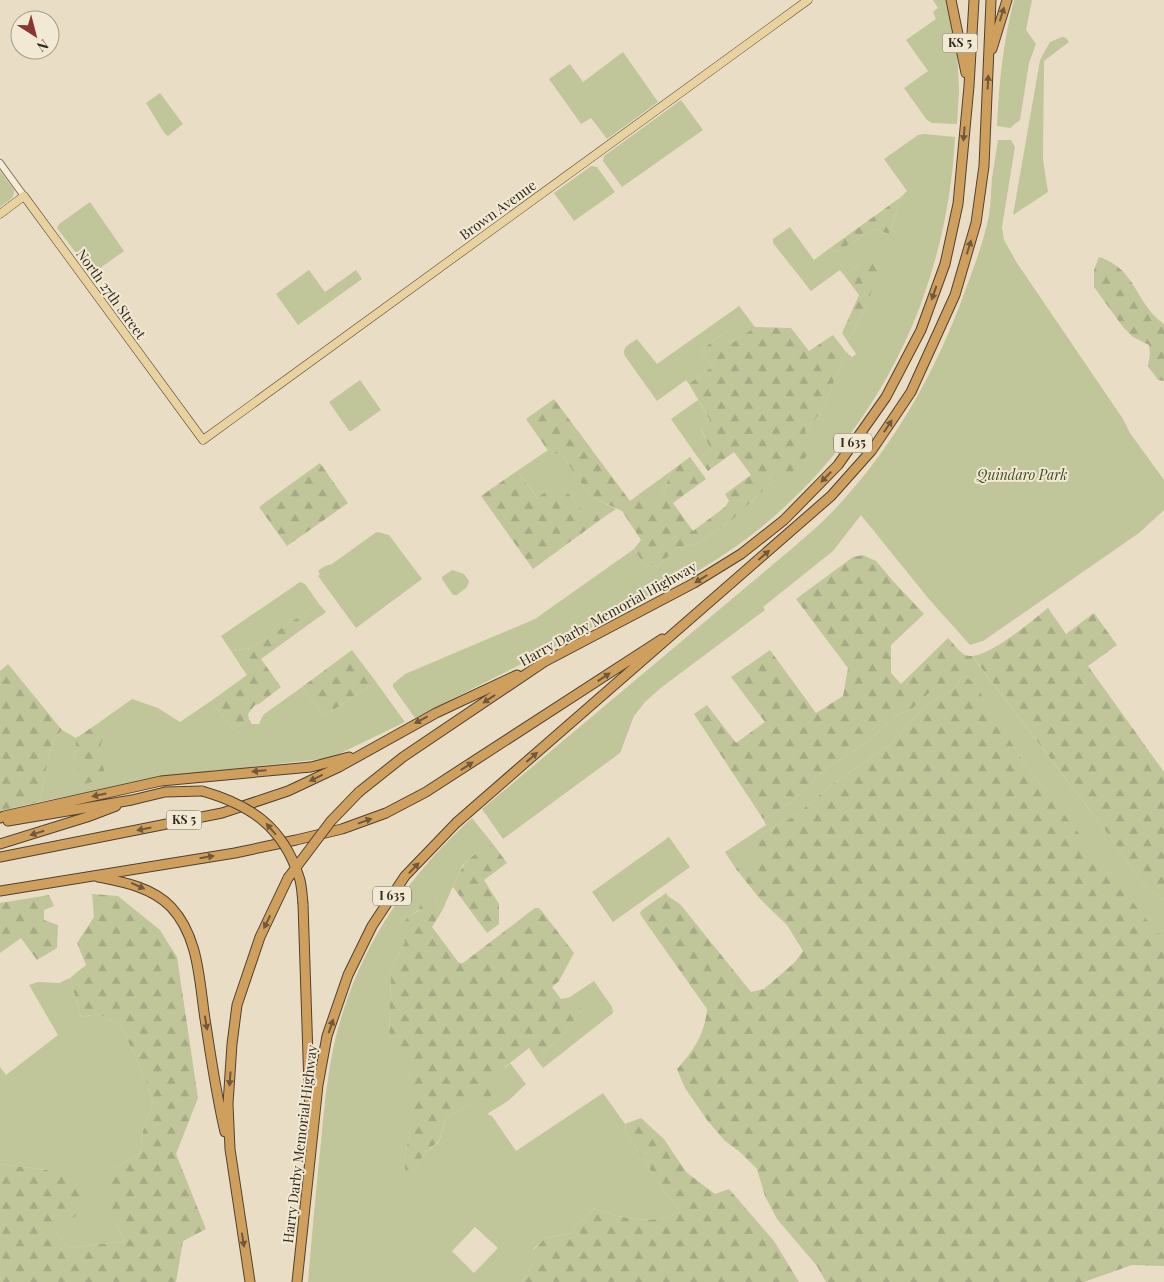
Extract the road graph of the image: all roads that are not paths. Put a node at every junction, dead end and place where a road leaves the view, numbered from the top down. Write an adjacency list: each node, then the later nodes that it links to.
1 (808, 0): 11 (main road, Brown Avenue)
2 (951, 0): 7 (highway, KS 5)
3 (974, 0): 7 (highway, Harry Darby Memorial Highway / I 635)
4 (991, 0): 6 (highway, Harry Darby Memorial Highway / I 635)
5 (1006, 0): 6 (highway, KS 5, one-way to 5)
6 (988, 61): 12 (highway, Harry Darby Memorial Highway / I 635, one-way to 6)
7 (969, 86): 13 (highway, Harry Darby Memorial Highway / I 635, one-way to 13)
8 (0, 163): 9 (street, North 27th Street)
9 (24, 196): 10 (main road); 11 (main road, North 27th Street)
10 (0, 214)
11 (204, 440)
12 (688, 622): 20 (highway, one-way to 12); 23 (highway, Harry Darby Memorial Highway / I 635, one-way to 12)
13 (544, 662): 14 (highway, KS 5, one-way to 14); 22 (highway, Harry Darby Memorial Highway / I 635, one-way to 22, bridge)
14 (359, 755): 16 (highway, one-way to 16); 19 (highway, KS 5, one-way to 19)
15 (132, 800): 17 (highway); 18 (highway, one-way to 18); 23 (highway, one-way to 15, bridge)
16 (0, 818)
17 (0, 822)
18 (0, 844)
19 (0, 858)
20 (90, 876): 21 (highway); 22 (highway, one-way to 22)
21 (0, 890)
22 (230, 1148): 24 (highway, Harry Darby Memorial Highway / I 635, one-way to 24)
23 (312, 1148): 25 (highway, Harry Darby Memorial Highway / I 635)
24 (250, 1282)
25 (298, 1282)

